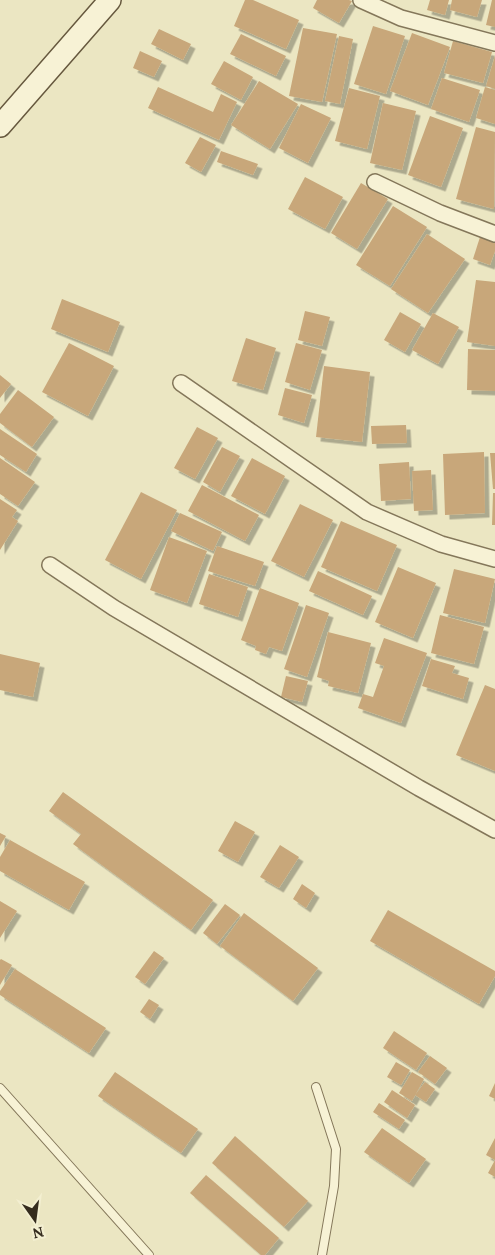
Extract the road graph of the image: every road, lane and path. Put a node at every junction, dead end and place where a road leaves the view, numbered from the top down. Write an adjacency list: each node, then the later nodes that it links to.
1 (110, 0): 4 (street)
2 (361, 0): 3 (street)
3 (495, 43)
4 (0, 126)
5 (376, 182): 6 (street)
6 (495, 234)
7 (180, 383): 8 (street)
8 (495, 558)
9 (50, 565): 10 (street)
10 (495, 830)
11 (316, 1087): 14 (lane)
12 (0, 1088): 13 (lane)
13 (150, 1255)
14 (322, 1255)

